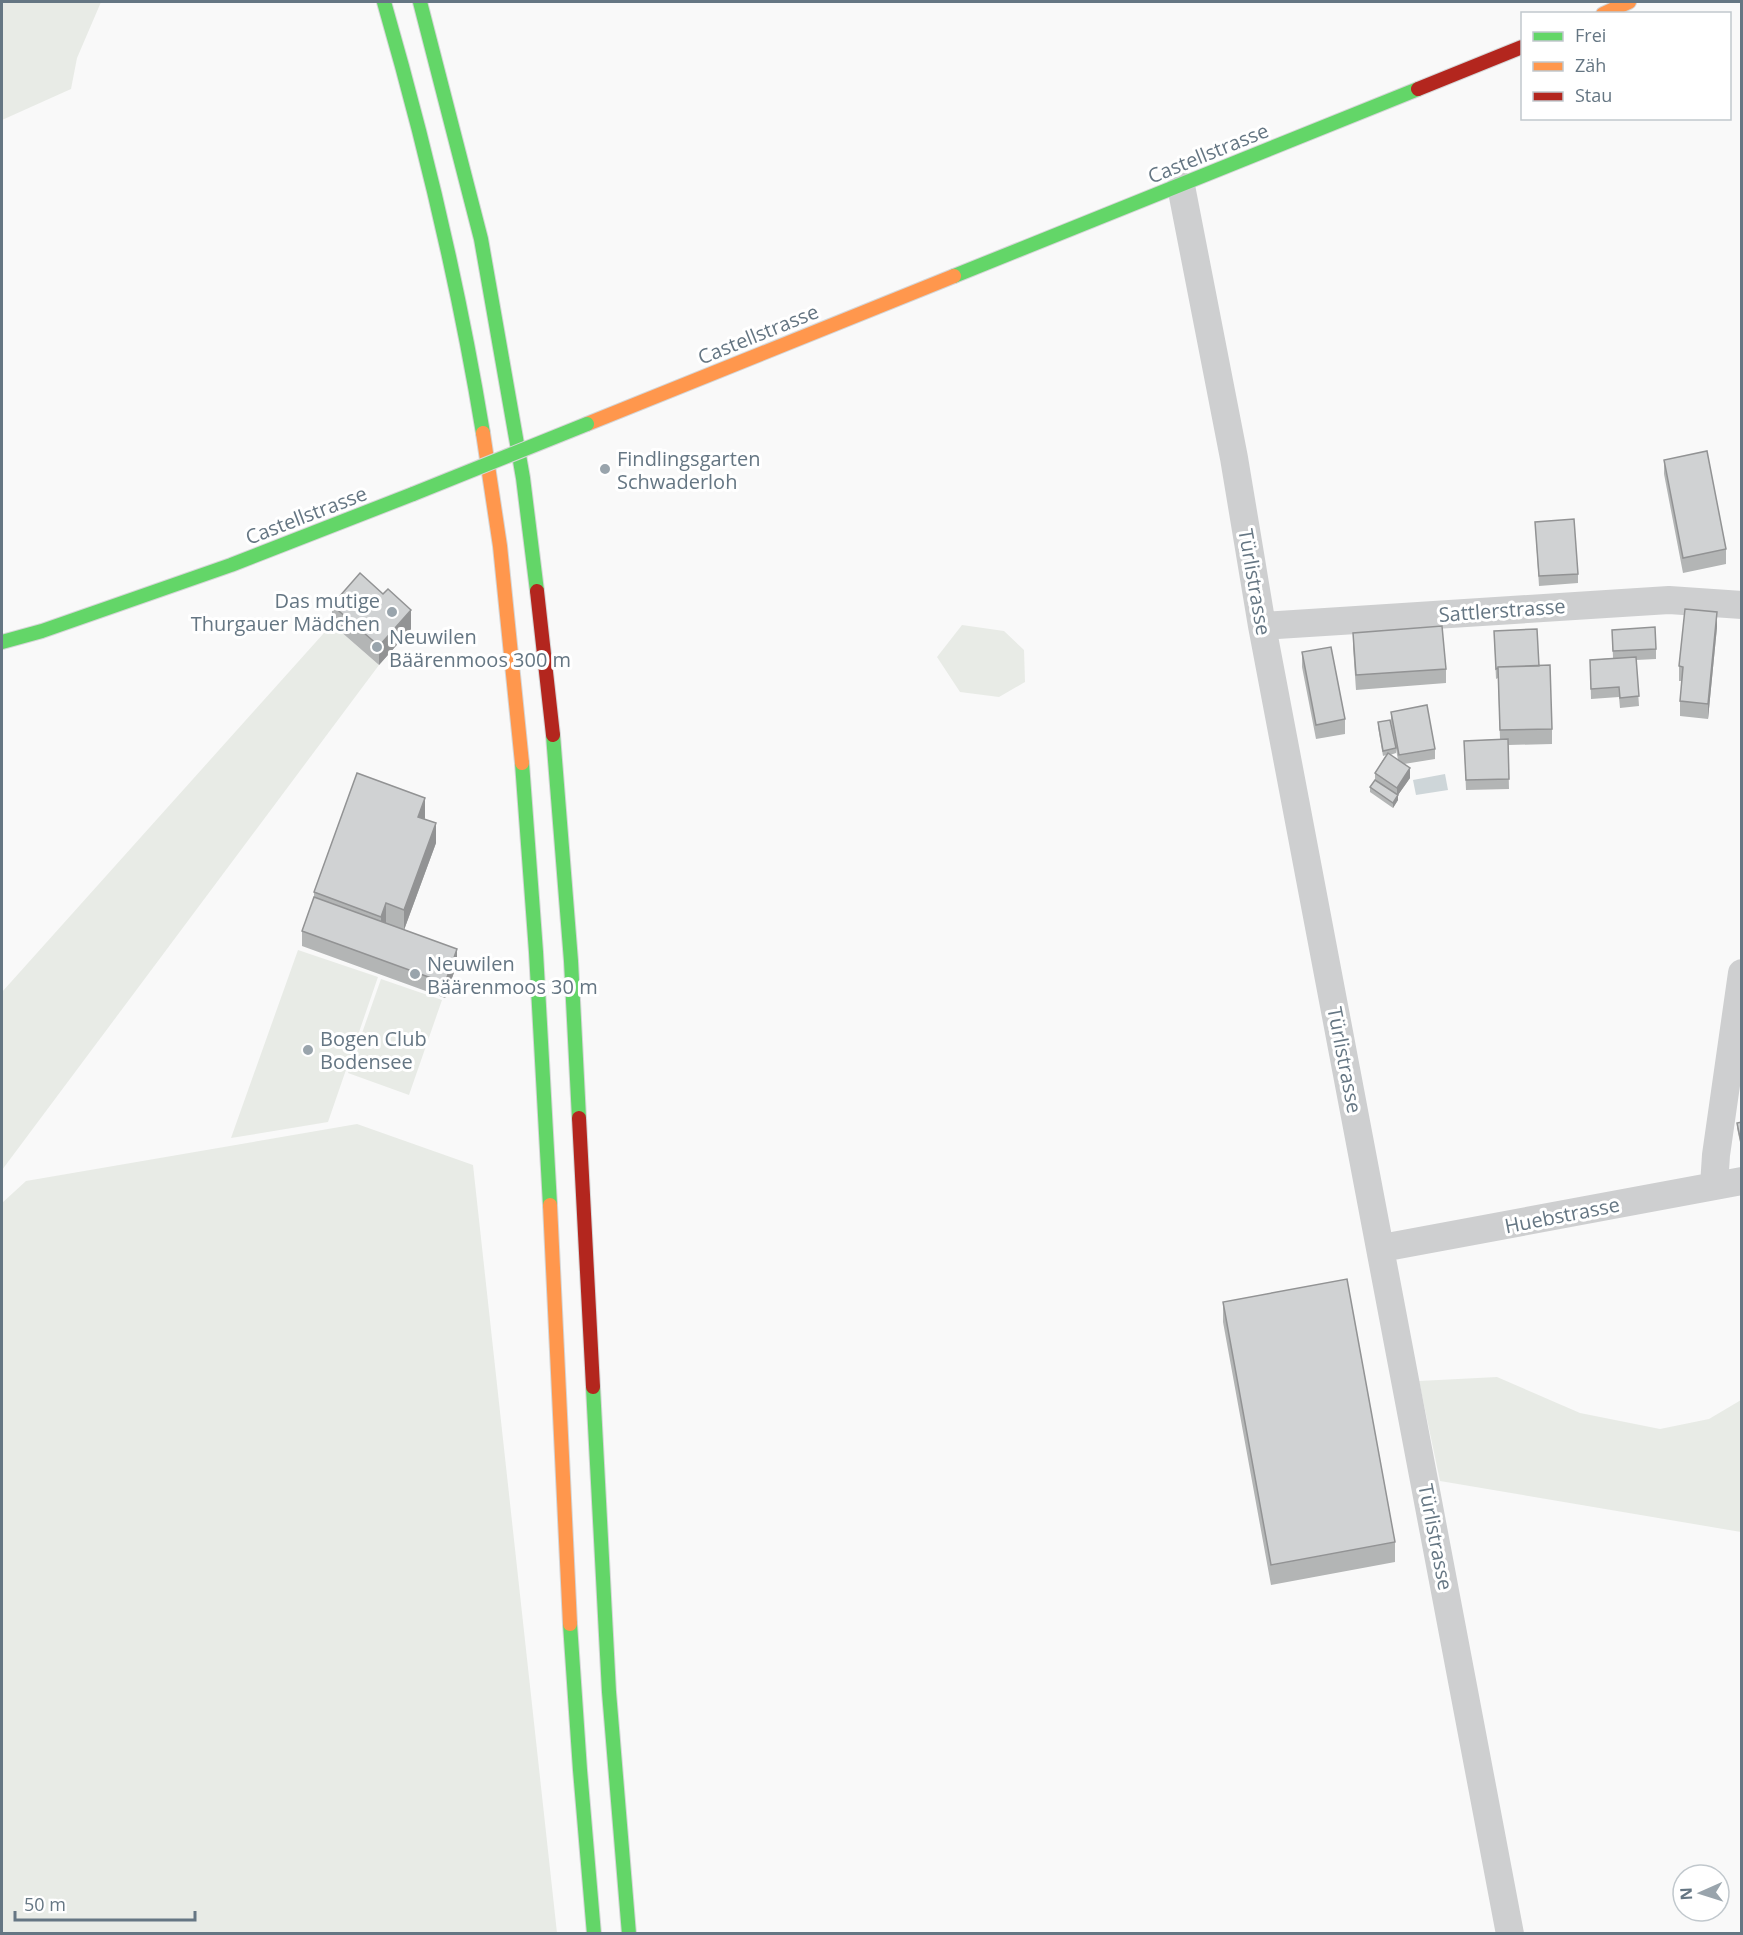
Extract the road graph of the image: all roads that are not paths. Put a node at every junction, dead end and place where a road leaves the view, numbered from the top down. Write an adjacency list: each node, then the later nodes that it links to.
1 (384, 2): 13 (main road)
2 (420, 2): 14 (main road)
3 (1629, 2): 4 (main road)
4 (1607, 12)
5 (1521, 47): 6 (main road, Castellstrasse)
6 (1181, 186): 8 (street, Türlistrasse); 9 (main road, Castellstrasse, bridge)
7 (1742, 605): 8 (street, Sattlerstrasse)
8 (1262, 626): 12 (street, Türlistrasse)
9 (2, 642)
10 (1742, 973): 11 (street)
11 (1728, 1183): 12 (street, Huebstrasse)
12 (1382, 1248): 15 (street, Türlistrasse)
13 (594, 1934)
14 (629, 1934)
15 (1510, 1934)

